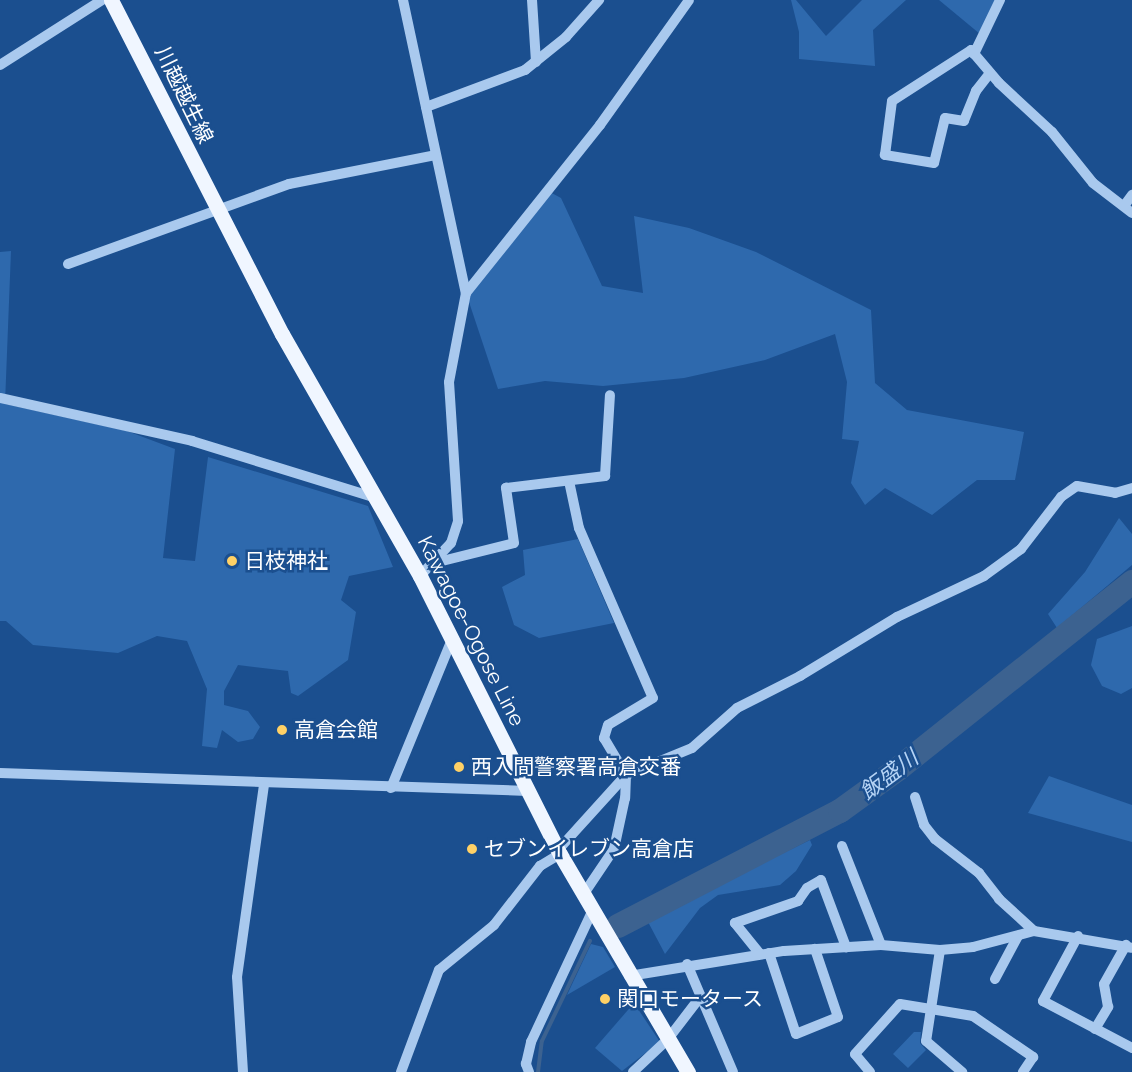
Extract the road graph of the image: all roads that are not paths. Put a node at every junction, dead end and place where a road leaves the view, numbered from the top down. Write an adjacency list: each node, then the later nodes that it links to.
1 (102, 0): 10 (street)
2 (111, 0): 15 (main road, 川越越生線)
3 (403, 0): 12 (street)
4 (532, 0): 9 (street)
5 (599, 0): 9 (street)
6 (689, 0): 18 (street)
7 (1000, 0): 8 (street)
8 (974, 54): 11 (street); 11 (street)
9 (536, 62): 12 (street)
10 (0, 65)
11 (990, 73): 16 (street)
12 (426, 107): 13 (street)
13 (435, 155): 15 (street); 18 (street)
14 (1132, 195): 16 (street)
15 (218, 209): 17 (street); 23 (main road, Kawagoe-Ogose Line)
16 (1128, 210)
17 (68, 264)
18 (466, 293): 24 (street)
19 (610, 394): 21 (street)
20 (0, 398): 23 (street)
21 (568, 481): 24 (street); 28 (street)
22 (1132, 488): 28 (street)
23 (378, 499): 25 (main road, Kawagoe-Ogose Line)
24 (434, 563): 25 (street)
25 (420, 576): 26 (main road, Kawagoe-Ogose Line)
26 (452, 639): 30 (street); 31 (main road, Kawagoe-Ogose Line)
27 (0, 772): 29 (street)
28 (626, 776): 34 (street); 35 (street)
29 (264, 784): 30 (street); 55 (street)
30 (391, 788): 31 (street)
31 (528, 791): 34 (main road, Kawagoe-Ogose Line)
32 (915, 797): 37 (street)
33 (842, 846): 40 (street)
34 (559, 852): 35 (main road, Kawagoe-Ogose Line); 56 (street)
35 (583, 896): 36 (main road, Kawagoe-Ogose Line)
36 (592, 912): 47 (main road, Kawagoe-Ogose Line); 57 (street)
37 (1034, 931): 38 (street); 39 (street)
38 (1018, 936): 44 (street); 48 (street)
39 (1078, 936): 41 (street); 51 (street)
40 (881, 945): 42 (street); 44 (street)
41 (1129, 946): 51 (street)
42 (846, 947): 43 (street); 45 (street)
43 (815, 949): 45 (street); 45 (street)
44 (940, 950): 50 (street)
45 (764, 953): 46 (street)
46 (687, 964): 47 (street); 49 (street)
47 (629, 976): 52 (main road, Kawagoe-Ogose Line)
48 (995, 979)
49 (701, 996): 52 (street); 60 (street)
50 (932, 1008): 54 (street); 61 (street); 64 (street)
51 (1095, 1029): 53 (street)
52 (668, 1039): 58 (street); 59 (main road, Kawagoe-Ogose Line)
53 (1132, 1048)
54 (952, 1064): 62 (street); 63 (street)
55 (243, 1072)
56 (401, 1072)
57 (529, 1072)
58 (633, 1072)
59 (688, 1072)
60 (733, 1072)
61 (870, 1072)
62 (942, 1072)
63 (962, 1072)
64 (1023, 1072)

